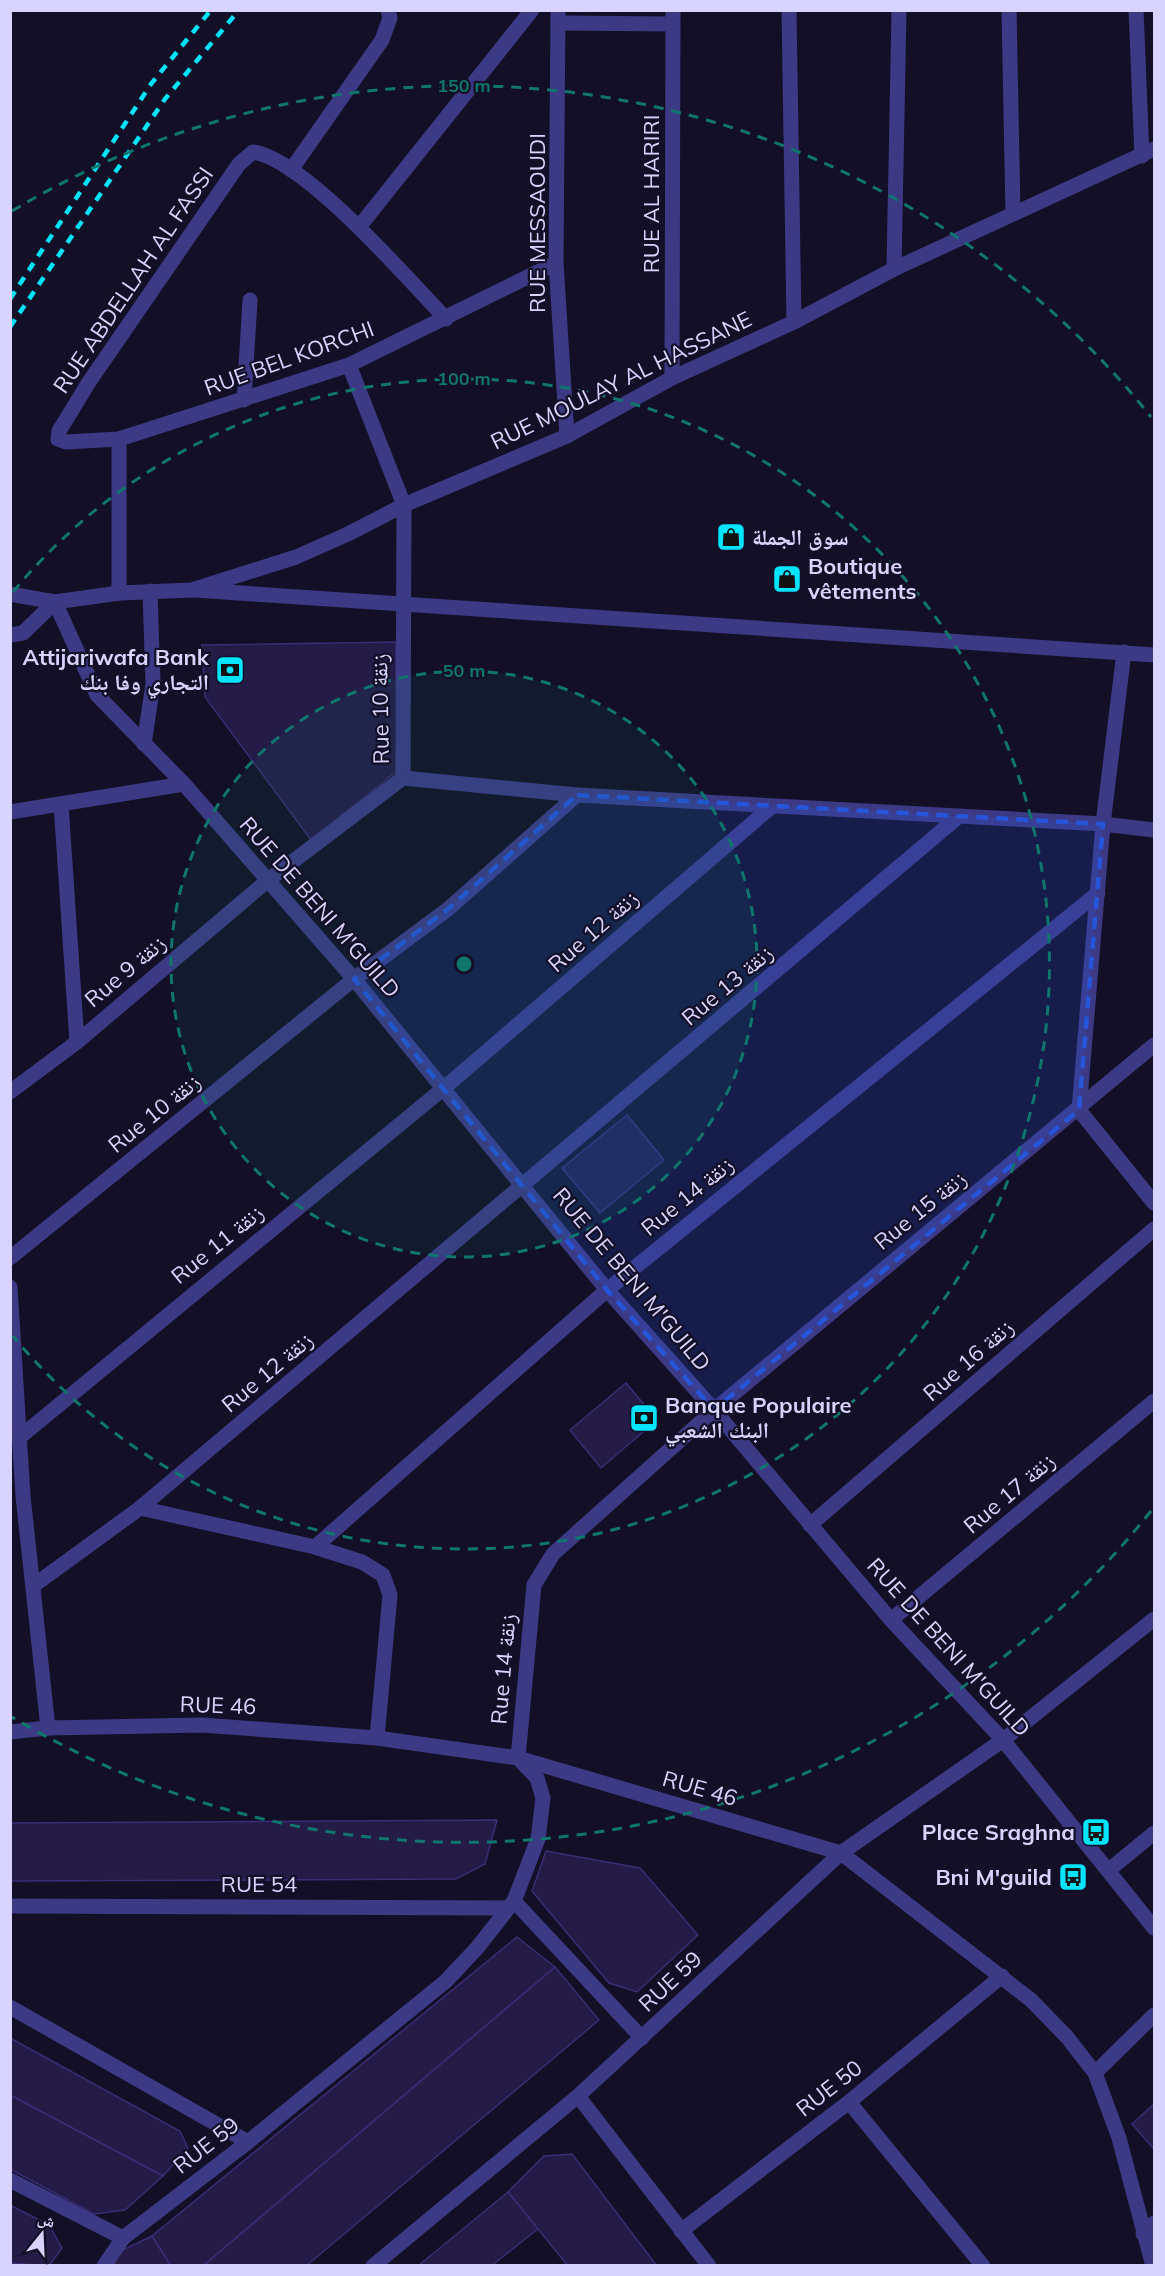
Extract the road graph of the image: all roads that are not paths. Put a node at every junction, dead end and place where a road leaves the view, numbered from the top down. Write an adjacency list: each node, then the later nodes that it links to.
1 (388, 10): 10 (street)
2 (532, 10): 12 (street)
3 (789, 10): 17 (street)
4 (898, 10): 14 (street)
5 (1009, 10): 11 (street)
6 (1136, 10): 9 (street)
7 (559, 17): 8 (street); 13 (street, RUE MESSAOUDI)
8 (673, 17): 19 (street, RUE AL HARIRI)
9 (1148, 152): 11 (street, RUE MOULAY AL HASSANE)
10 (291, 170): 12 (street); 22 (street, RUE ABDELLAH AL FASSI)
11 (1013, 214): 14 (street, RUE MOULAY AL HASSANE)
12 (359, 227): 16 (street)
13 (556, 263): 16 (street, RUE BEL KORCHI); 21 (street, RUE MESSAOUDI)
14 (894, 269): 17 (street, RUE MOULAY AL HASSANE)
15 (250, 300): 20 (street)
16 (446, 319): 18 (street, RUE BEL KORCHI)
17 (794, 322): 19 (street, RUE MOULAY AL HASSANE)
18 (349, 365): 20 (street, RUE BEL KORCHI); 24 (street)
19 (672, 378): 21 (street, RUE MOULAY AL HASSANE)
20 (244, 400): 23 (street, RUE BEL KORCHI)
21 (567, 436): 24 (street, RUE MOULAY AL HASSANE)
22 (58, 439): 23 (street, RUE BEL KORCHI)
23 (119, 439): 27 (street)
24 (404, 505): 25 (street, RUE MOULAY AL HASSANE); 30 (street, Rue 10 زنقة)
25 (192, 590): 26 (street, RUE MOULAY AL HASSANE); 30 (street)
26 (150, 591): 27 (street, RUE MOULAY AL HASSANE); 34 (street)
27 (119, 593): 29 (street, RUE MOULAY AL HASSANE)
28 (10, 594): 29 (street, RUE MOULAY AL HASSANE)
29 (55, 602): 31 (street); 34 (street, RUE DE BENI M'GUILD)
30 (401, 602): 32 (street); 35 (street, Rue 10 زنقة)
31 (10, 635)
32 (1124, 652): 33 (street); 42 (street)
33 (1155, 655)
34 (144, 744): 36 (street, RUE DE BENI M'GUILD)
35 (403, 778): 37 (street); 44 (street, Rue 10 زنقة)
36 (184, 784): 38 (street); 44 (street, RUE DE BENI M'GUILD)
37 (577, 795): 39 (street); 46 (street)
38 (61, 804): 40 (street); 47 (street)
39 (771, 807): 41 (street); 49 (street, Rue 12 زنقة)
40 (10, 812)
41 (958, 817): 42 (street); 52 (street, Rue 13 زنقة)
42 (1103, 824): 43 (street); 45 (street)
43 (1155, 830)
44 (267, 881): 46 (street, RUE DE BENI M'GUILD); 47 (street, Rue 9 زنقة)
45 (1098, 893): 51 (street); 57 (street, Rue 14 زنقة)
46 (354, 979): 49 (street, RUE DE BENI M'GUILD); 55 (street, Rue 10 زنقة)
47 (77, 1042): 50 (street, Rue 9 زنقة)
48 (1155, 1045): 51 (street, Rue 15 زنقة)
49 (444, 1088): 52 (street, RUE DE BENI M'GUILD); 60 (street, Rue 11 زنقة)
50 (10, 1092)
51 (1079, 1110): 53 (street); 59 (street, Rue 15 زنقة)
52 (524, 1186): 57 (street, RUE DE BENI M'GUILD); 62 (street, Rue 12 زنقة)
53 (1155, 1203)
54 (1155, 1229): 63 (street, Rue 16 زنقة)
55 (10, 1258)
56 (10, 1287): 60 (street)
57 (607, 1290): 59 (street, RUE DE BENI M'GUILD); 64 (street, Rue 14 زنقة)
58 (1155, 1401): 67 (street, Rue 17 زنقة)
59 (714, 1410): 63 (street, RUE DE BENI M'GUILD); 72 (street, Rue 14 زنقة)
60 (20, 1437): 61 (street)
61 (17, 1498): 65 (street)
62 (140, 1508): 64 (street); 65 (street, Rue 12 زنقة)
63 (810, 1525): 67 (street, RUE DE BENI M'GUILD)
64 (315, 1547): 70 (street)
65 (33, 1586): 68 (street)
66 (1155, 1619): 71 (street, RUE 59)
67 (891, 1620): 71 (street, RUE DE BENI M'GUILD)
68 (48, 1728): 69 (street, RUE 46); 70 (street, RUE 46)
69 (10, 1732)
70 (377, 1738): 72 (street, RUE 46)
71 (1003, 1740): 74 (street, RUE 59); 75 (street, RUE DE BENI M'GUILD)
72 (518, 1758): 74 (street, RUE 46); 76 (street, RUE 59)
73 (1155, 1833): 75 (street)
74 (841, 1853): 79 (street, RUE 46); 82 (street, RUE 59)
75 (1109, 1870): 78 (street, RUE DE BENI M'GUILD)
76 (511, 1904): 77 (street, RUE 54); 82 (street); 86 (street, RUE 59)
77 (10, 1906)
78 (1155, 1928)
79 (1002, 1976): 83 (street, RUE 46); 85 (street, RUE 50)
80 (10, 2007): 86 (street)
81 (1155, 2015): 83 (street)
82 (642, 2038): 84 (street, RUE 59)
83 (1095, 2073): 88 (street, RUE 46)
84 (578, 2096): 89 (street); 92 (street, RUE 59)
85 (849, 2102): 89 (street, RUE 50); 94 (street)
86 (248, 2142): 90 (street, RUE 59)
87 (10, 2180): 90 (street)
88 (1149, 2228): 95 (street, RUE 46)
89 (681, 2231): 93 (street)
90 (123, 2238): 91 (street, RUE 59)
91 (104, 2265)
92 (373, 2265)
93 (709, 2265)
94 (982, 2265)
95 (1153, 2265)

